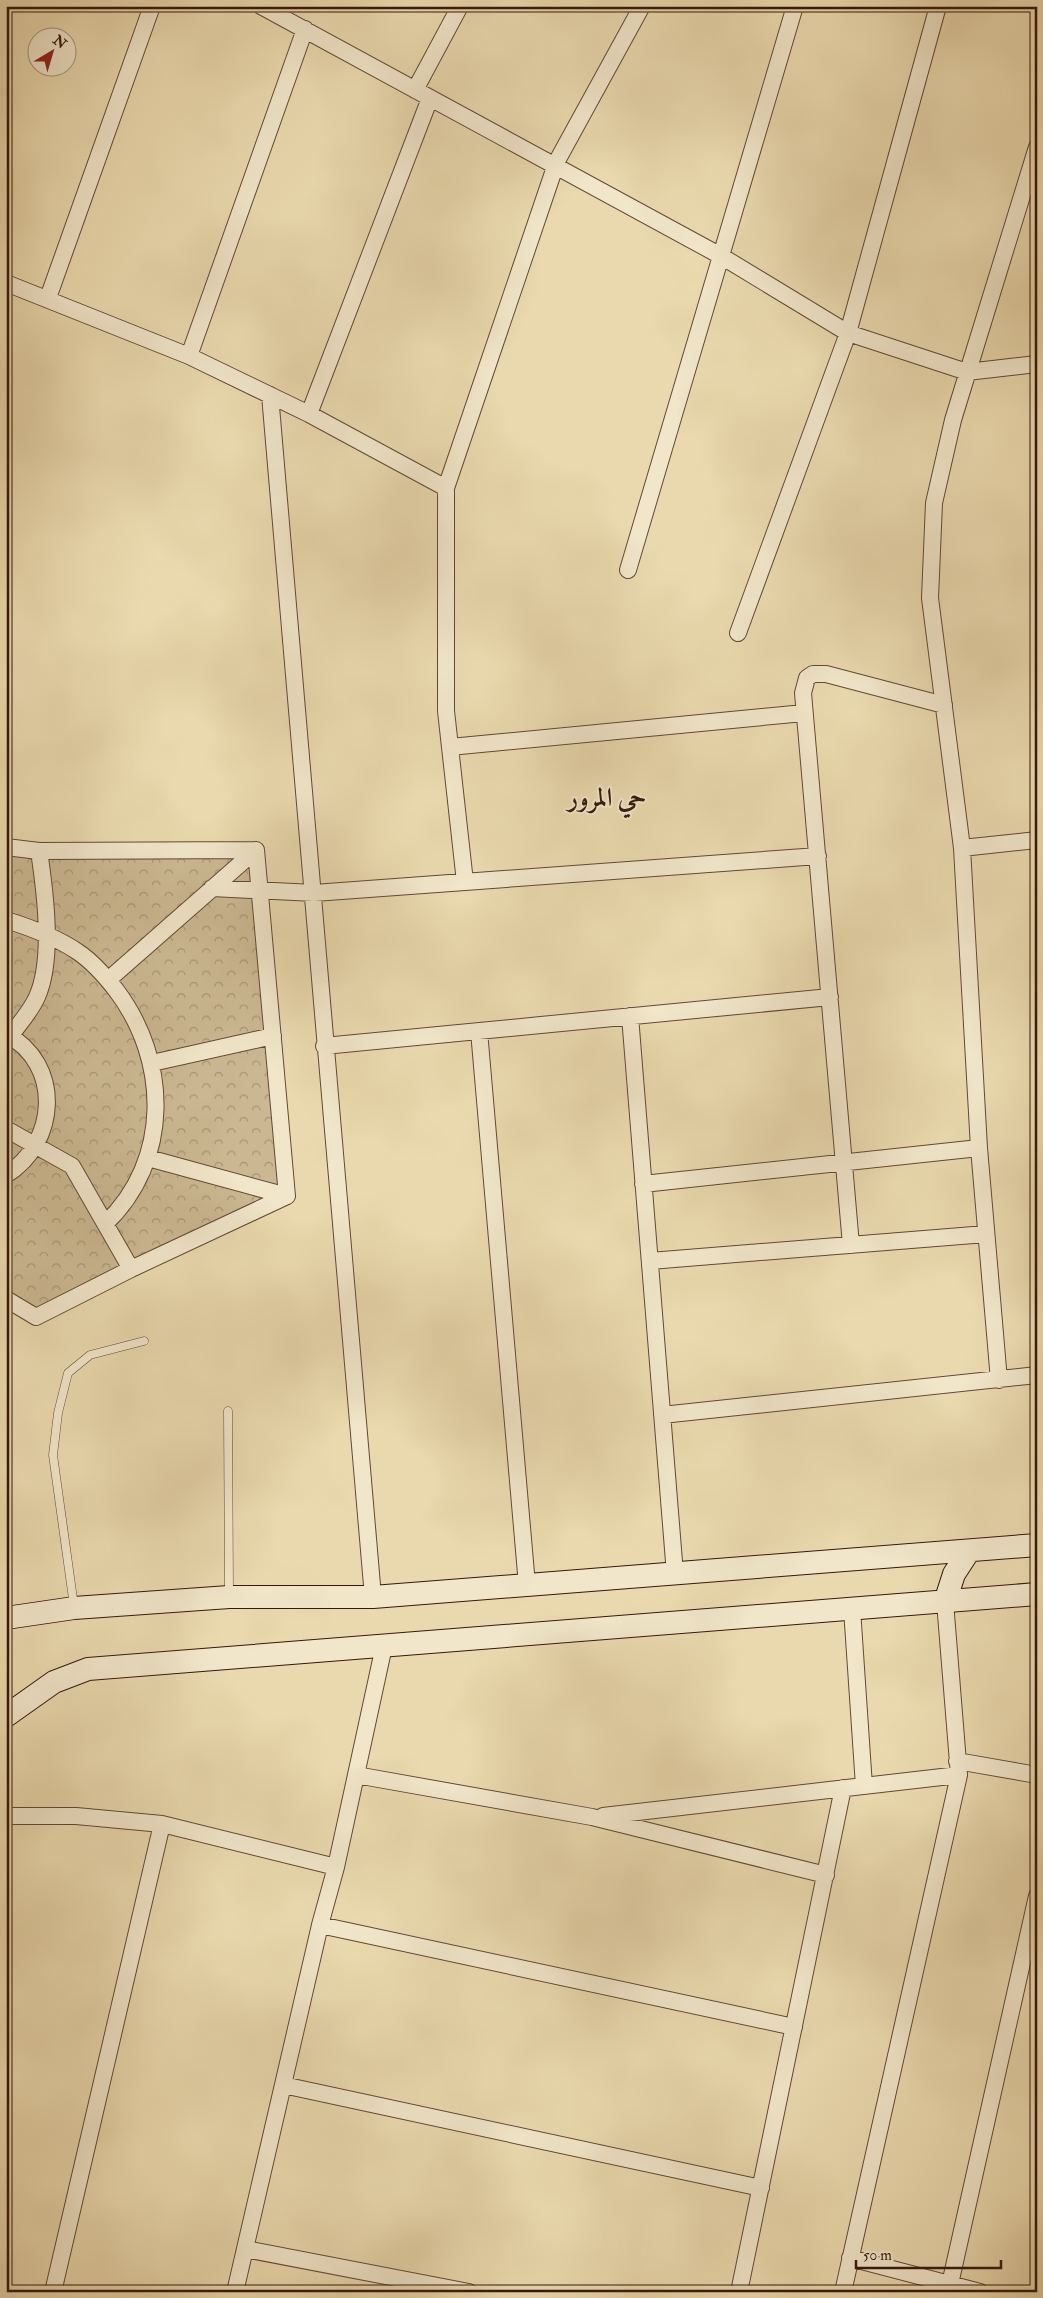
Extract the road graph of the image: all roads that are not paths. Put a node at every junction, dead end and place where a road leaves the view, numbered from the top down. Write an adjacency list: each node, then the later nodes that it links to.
1 (152, 6): 15 (street)
2 (262, 6): 7 (street)
3 (460, 6): 9 (street)
4 (642, 6): 12 (street)
5 (795, 6): 13 (street)
6 (938, 6): 16 (street)
7 (287, 12): 8 (street)
8 (305, 29): 9 (street); 17 (street)
9 (415, 90): 10 (street)
10 (430, 98): 12 (street); 21 (street)
11 (1037, 147): 19 (street)
12 (555, 167): 13 (street); 22 (street)
13 (721, 256): 16 (street); 23 (street)
14 (6, 283): 15 (street)
15 (48, 298): 17 (street)
16 (848, 333): 19 (street); 24 (street)
17 (189, 356): 20 (street)
18 (1037, 364): 19 (street)
19 (967, 372): 25 (street)
20 (270, 395): 21 (street); 37 (street)
21 (309, 414): 22 (street)
22 (446, 488): 27 (street)
23 (628, 570)
24 (738, 633)
25 (944, 705): 26 (street); 30 (street)
26 (804, 713): 27 (street); 33 (street)
27 (450, 748): 34 (street)
28 (1037, 840): 30 (street)
29 (6, 847): 32 (street)
30 (962, 848): 50 (street)
31 (256, 850): 32 (street); 35 (street); 36 (street)
32 (39, 851): 39 (street)
33 (818, 856): 34 (street); 41 (street)
34 (465, 882): 37 (street)
35 (212, 888): 36 (street); 40 (street)
36 (260, 890): 37 (street); 44 (street)
37 (314, 893): 46 (street)
38 (6, 920): 39 (street)
39 (46, 933): 40 (street); 45 (street)
40 (108, 980): 47 (street)
41 (830, 996): 42 (street); 52 (street)
42 (630, 1016): 43 (street); 54 (street)
43 (479, 1031): 46 (street); 70 (street)
44 (273, 1036): 47 (street); 55 (street)
45 (8, 1037): 49 (street)
46 (324, 1046): 73 (street)
47 (152, 1063): 51 (street)
48 (6, 1129): 49 (street)
49 (36, 1147): 53 (street); 56 (street)
50 (979, 1148): 52 (street); 57 (street)
51 (148, 1158): 55 (street); 56 (street)
52 (844, 1162): 54 (street); 58 (street)
53 (6, 1175)
54 (644, 1184): 59 (street)
55 (287, 1196): 60 (street)
56 (106, 1224): 60 (street)
57 (986, 1234): 58 (street); 64 (street)
58 (851, 1245): 59 (street)
59 (650, 1261): 66 (street)
60 (131, 1269): 61 (street)
61 (6, 1299)
62 (144, 1341): 75 (lane)
63 (1037, 1375): 64 (street)
64 (999, 1380): 66 (street)
65 (228, 1411): 72 (lane)
66 (662, 1415): 69 (street)
67 (1037, 1545): 68 (main road)
68 (969, 1551): 69 (main road); 74 (main road)
69 (675, 1574): 70 (main road)
70 (527, 1585): 73 (main road)
71 (1037, 1594): 74 (main road)
72 (230, 1597): 73 (main road); 75 (main road)
73 (373, 1597)
74 (946, 1602): 76 (main road); 80 (street)
75 (74, 1608): 77 (main road)
76 (852, 1609): 78 (main road); 83 (street)
77 (6, 1618)
78 (384, 1646): 79 (main road); 81 (street)
79 (6, 1716)
80 (958, 1768): 82 (street); 83 (street); 96 (street)
81 (356, 1775): 86 (street); 88 (street)
82 (1037, 1776)
83 (864, 1786): 84 (street)
84 (844, 1788): 86 (street); 89 (street)
85 (6, 1816): 87 (street)
86 (592, 1817): 89 (street)
87 (162, 1824): 88 (street); 98 (street)
88 (336, 1867): 91 (street)
89 (826, 1875): 92 (street)
90 (1037, 1896): 97 (street)
91 (320, 1925): 92 (street); 93 (street)
92 (794, 2027): 94 (street)
93 (283, 2085): 94 (street); 95 (street)
94 (761, 2188): 101 (street)
95 (245, 2248): 99 (street); 100 (street)
96 (850, 2258): 97 (street); 102 (street)
97 (950, 2284): 103 (street)
98 (53, 2292)
99 (235, 2292)
100 (469, 2292)
101 (739, 2292)
102 (843, 2292)
103 (980, 2292)

